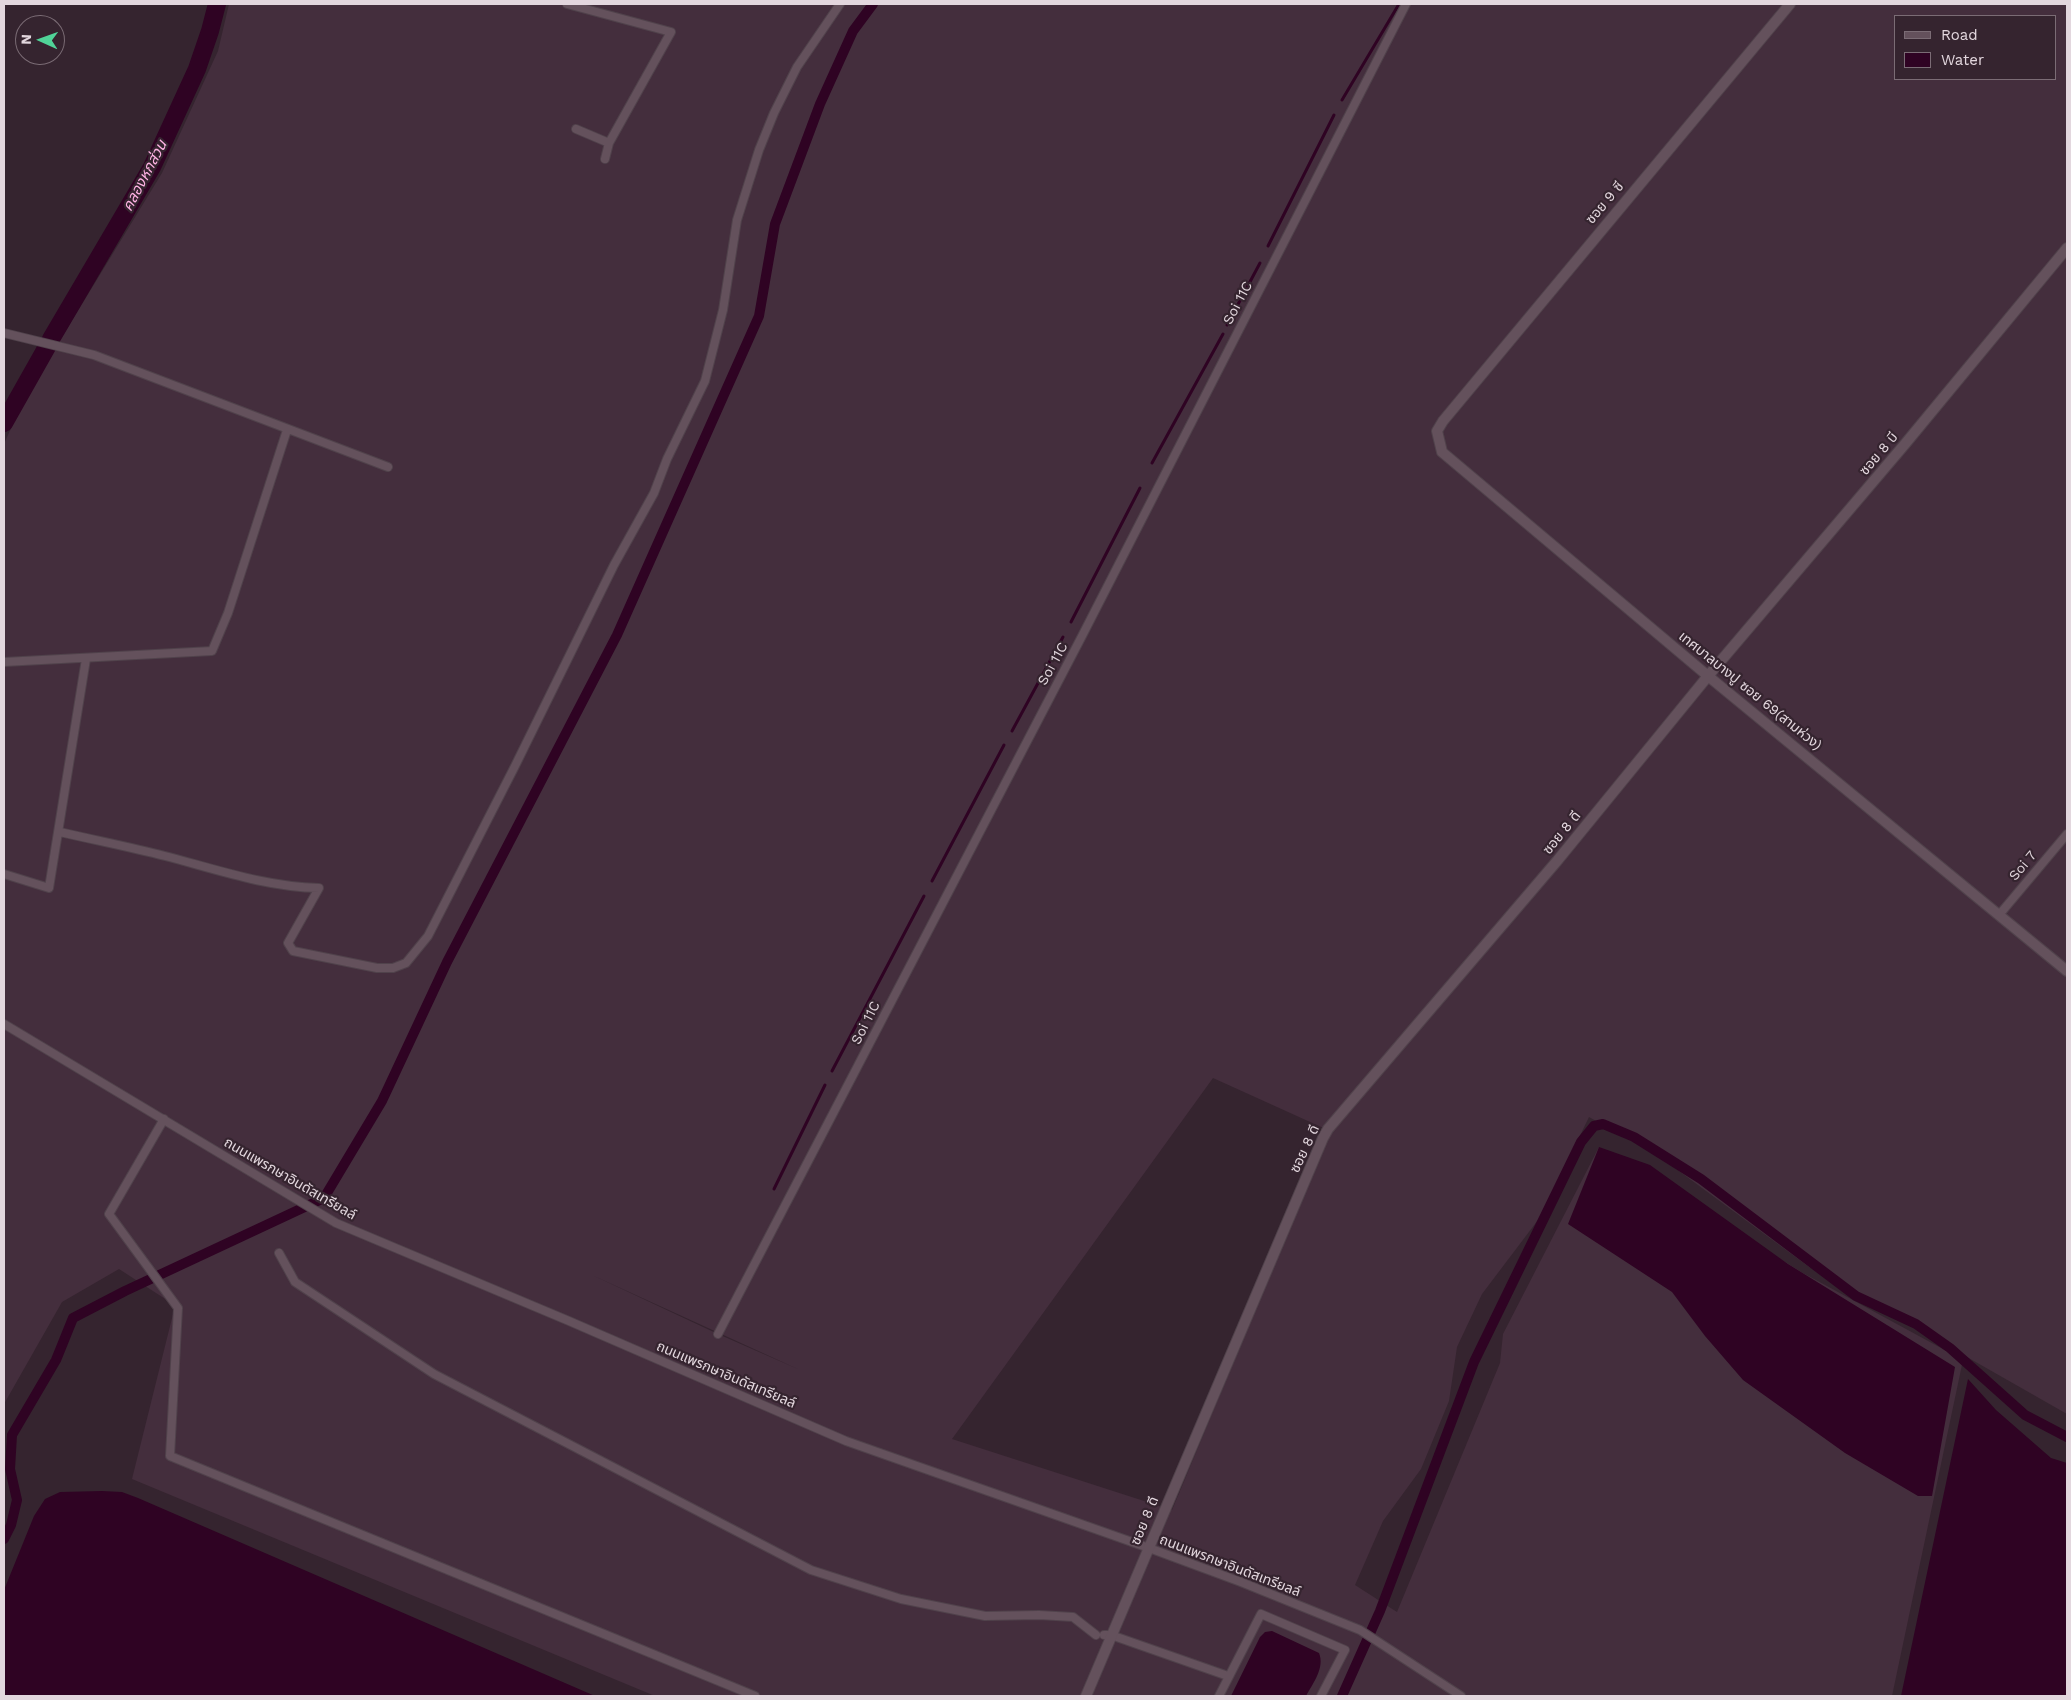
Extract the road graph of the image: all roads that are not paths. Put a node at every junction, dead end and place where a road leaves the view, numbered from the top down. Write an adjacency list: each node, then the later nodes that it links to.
1 (567, 4): 6 (street)
2 (840, 4): 16 (street)
3 (1406, 4): 24 (street, Soi 11C)
4 (1790, 4): 10 (street, ซอย 9 ซี)
5 (576, 129): 6 (street)
6 (609, 143): 7 (street)
7 (605, 160)
8 (2067, 248): 15 (street, ซอย 8 บี)
9 (4, 333): 11 (street)
10 (1443, 421): 15 (street, เทศบาลบางปู ซอย 69(สามห่วง))
11 (288, 430): 12 (street); 13 (street)
12 (388, 467)
13 (86, 659): 14 (street); 16 (street)
14 (4, 662)
15 (1708, 676): 19 (street, เทศบาลบางปู ซอย 69(สามห่วง)); 25 (street, ซอย 8 ดี)
16 (60, 832): 18 (street)
17 (2067, 834): 19 (street, Soi 7)
18 (4, 874)
19 (1999, 915): 20 (street, เทศบาลบางปู ซอย 69(สามห่วง))
20 (2067, 972)
21 (4, 1024): 22 (street, ถนนแพรกษาอินดัสเทรียลล์)
22 (164, 1119): 25 (street, ถนนแพรกษาอินดัสเทรียลล์); 28 (street)
23 (279, 1253): 26 (street)
24 (718, 1334)
25 (1149, 1548): 26 (street, ซอย 8 ดี); 32 (street, ถนนแพรกษาอินดัสเทรียลล์)
26 (1104, 1635): 27 (street); 29 (street, ซอย 8 ดี)
27 (1228, 1676): 30 (street); 31 (street)
28 (755, 1696)
29 (1086, 1696)
30 (1219, 1696)
31 (1321, 1696)
32 (1462, 1696)

